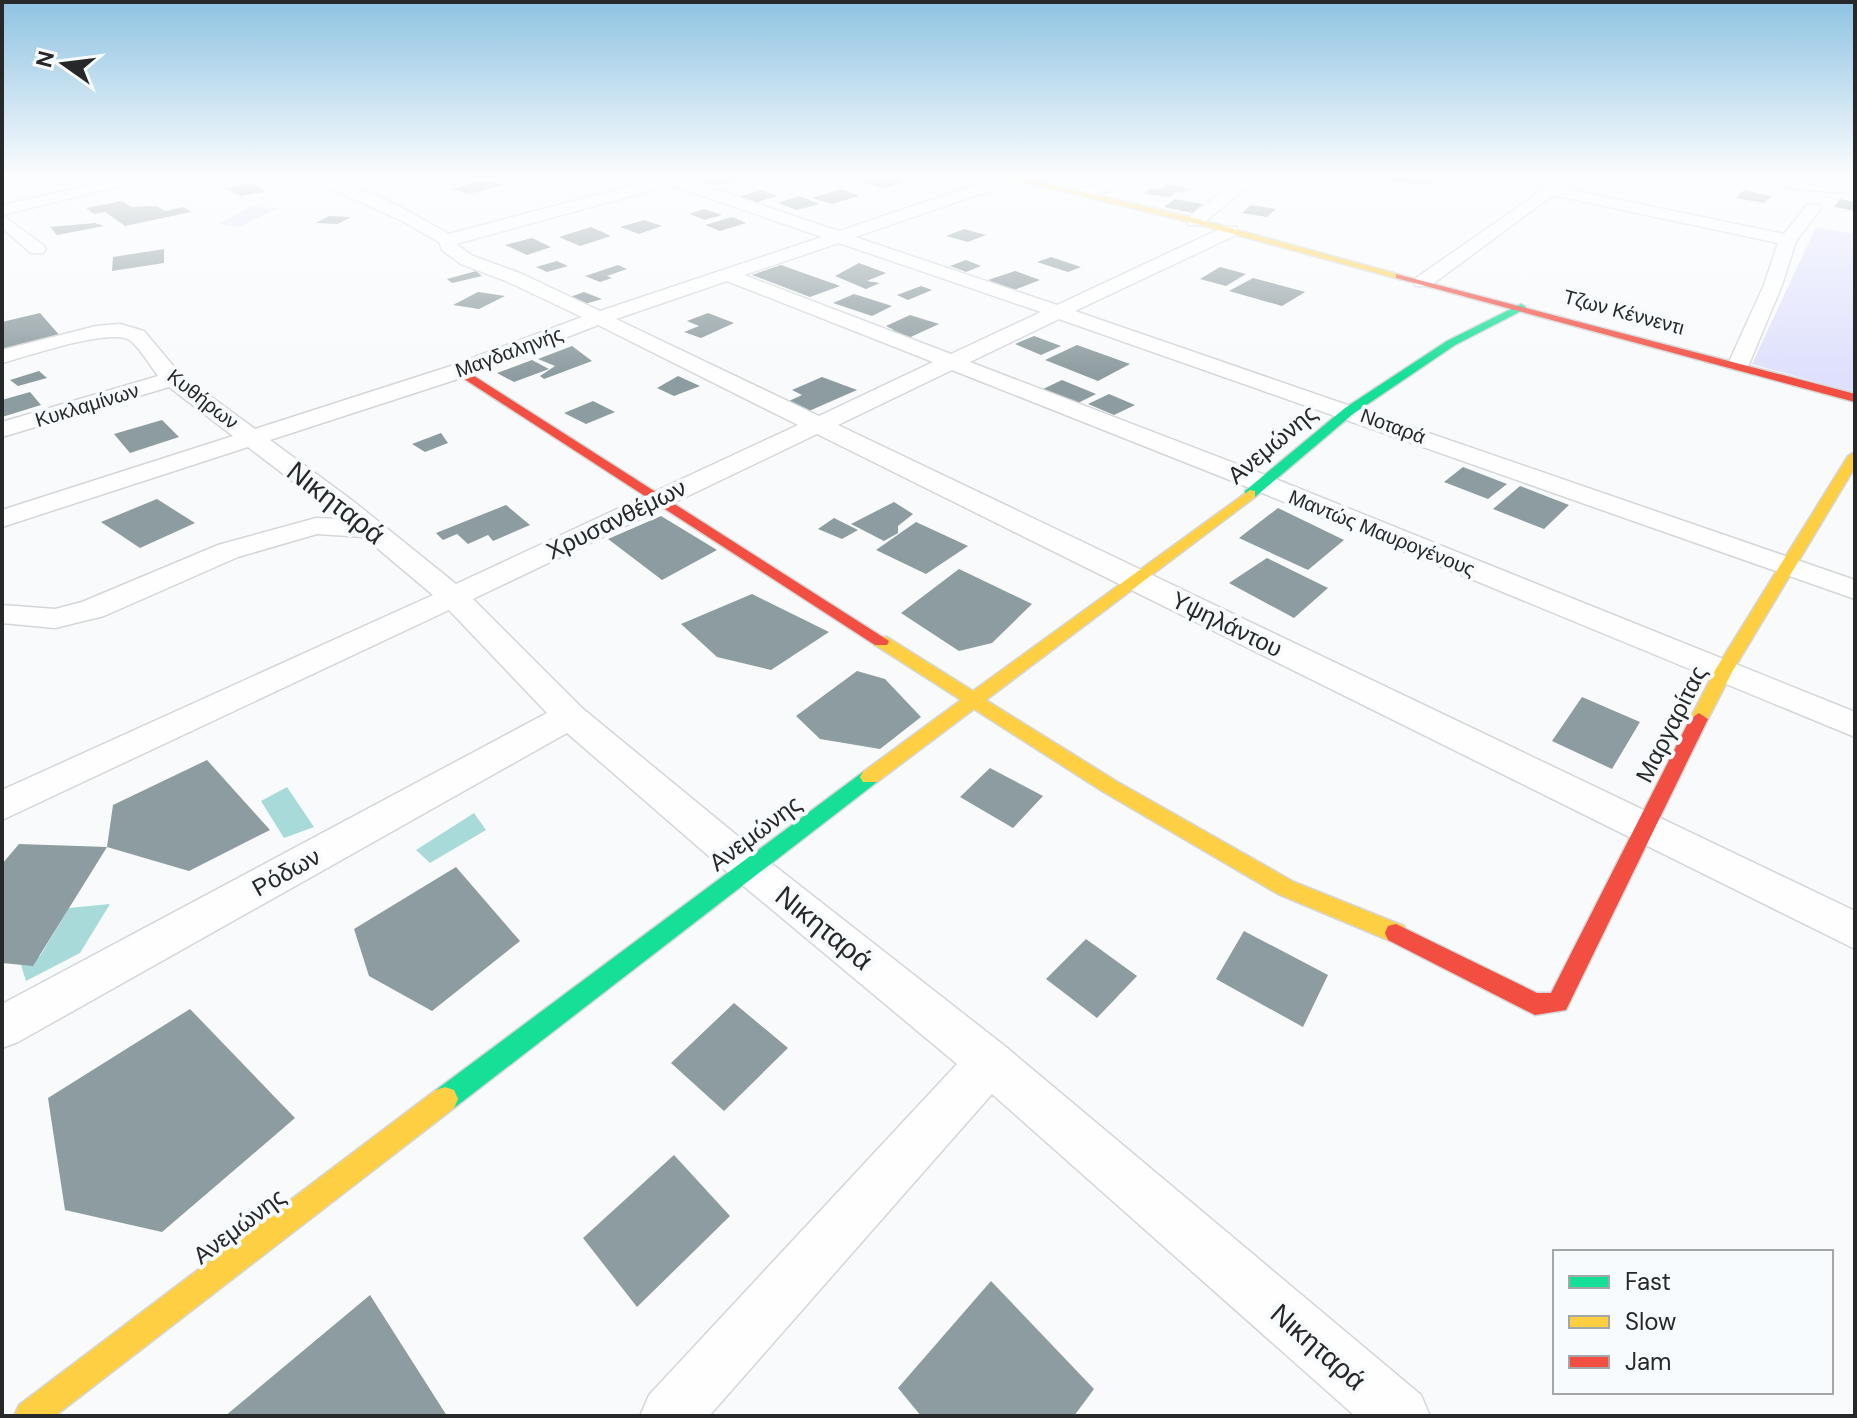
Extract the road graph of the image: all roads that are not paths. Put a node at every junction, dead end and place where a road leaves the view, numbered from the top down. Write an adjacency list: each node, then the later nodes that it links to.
1 (30, 243): 9 (street)
2 (448, 243): 14 (street, Υψηλάντου)
3 (823, 243): 10 (street, Μαγδαληνής)
4 (854, 243): 13 (street, Νοταρά)
5 (1205, 243): 13 (street, Χρυσανθέμων)
6 (1276, 243): 11 (street, Τζων Κέννεντι)
7 (1475, 243): 11 (street)
8 (1787, 243): 17 (street)
9 (37, 249)
10 (728, 275): 14 (street, Μαγδαληνής); 16 (street, Μαντώς Μαυρογένους)
11 (1423, 282): 12 (street, Τζων Κέννεντι)
12 (1521, 307): 17 (street, Τζων Κέννεντι); 21 (street, Ανεμώνης)
13 (1058, 314): 16 (street, Χρυσανθέμων); 21 (street, Νοταρά)
14 (599, 318): 18 (street, Μαγδαληνής); 22 (street, Υψηλάντου)
15 (2, 357): 19 (street, Κυθήρων)
16 (947, 362): 22 (street, Χρυσανθέμων); 26 (street, Μαντώς Μαυρογένους)
17 (1739, 364): 20 (street, Τζων Κέννεντι)
18 (459, 371): 24 (street, Μαγδαληνής); 28 (street)
19 (172, 379): 23 (street, Κυκλαμίνων); 24 (street, Κυθήρων)
20 (1855, 398)
21 (1349, 411): 26 (street, Ανεμώνης); 31 (street, Νοταρά)
22 (820, 426): 28 (street, Χρυσανθέμων); 32 (street, Υψηλάντου)
23 (2, 430)
24 (252, 437): 29 (street, Μαγδαληνής); 30 (street, Νικηταρά)
25 (1855, 456): 27 (street, Μαργαρίτας)
26 (1264, 484): 32 (street, Ανεμώνης); 36 (street, Μαντώς Μαυρογένους)
27 (1847, 484): 31 (street, Μαργαρίτας)
28 (657, 498): 34 (street, Χρυσανθέμων); 37 (street)
29 (2, 519)
30 (370, 529): 34 (street, Νικηταρά); 35 (street)
31 (1787, 567): 33 (street, Νοταρά); 36 (street, Μαργαρίτας)
32 (1136, 580): 37 (street, Ανεμώνης); 41 (street, Υψηλάντου)
33 (1855, 590)
34 (455, 598): 38 (street, Νικηταρά); 40 (street, Χρυσανθέμων)
35 (2, 614)
36 (1723, 672): 39 (street, Μαντώς Μαυρογένους); 41 (street, Μαργαρίτας)
37 (974, 698): 41 (street, Μαργαρίτας); 42 (street, Ανεμώνης)
38 (570, 716): 42 (street, Νικηταρά); 44 (street, Ρόδων)
39 (1855, 725)
40 (2, 806)
41 (1645, 828): 43 (street, Υψηλάντου)
42 (748, 867): 45 (street, Νικηταρά); 46 (street, Ανεμώνης)
43 (1855, 931)
44 (2, 1027)
45 (990, 1062): 47 (street); 48 (street, Νικηταρά)
46 (30, 1416)
47 (670, 1416)
48 (1400, 1416)

